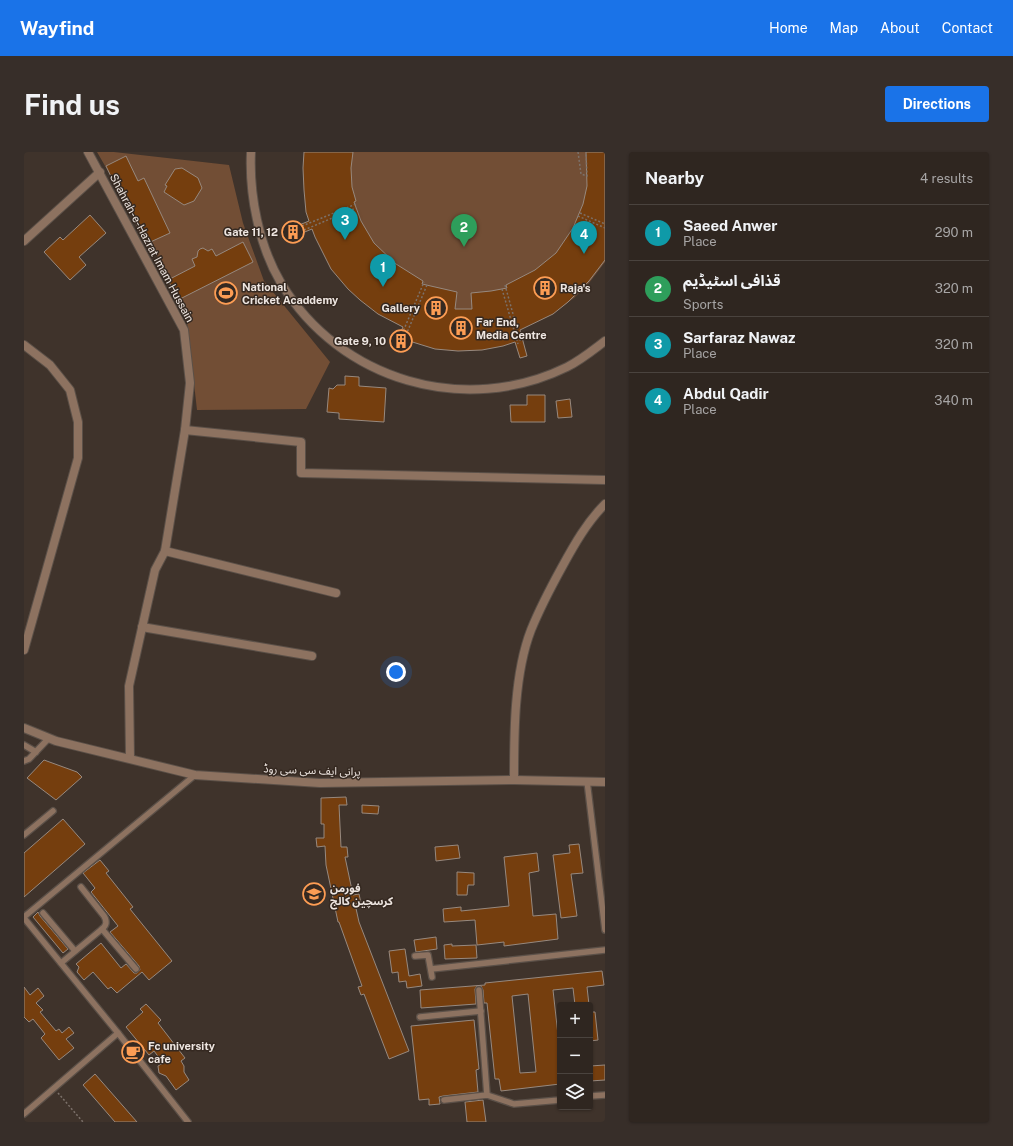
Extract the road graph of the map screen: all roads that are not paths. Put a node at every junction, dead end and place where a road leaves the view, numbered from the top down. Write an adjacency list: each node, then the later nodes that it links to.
1 (88, 152): 3 (street, Shahrah-e-Hazrat Imam Hussain)
2 (251, 152): 5 (street)
3 (100, 172): 4 (street); 7 (street, Shahrah-e-Hazrat Imam Hussain)
4 (24, 241)
5 (605, 341)
6 (24, 345): 13 (street)
7 (185, 430): 8 (street); 10 (street, Shahrah-e-Hazrat Imam Hussain)
8 (605, 480)
9 (605, 504): 22 (street)
10 (165, 551): 11 (street); 12 (street, Shahrah-e-Hazrat Imam Hussain)
11 (336, 592)
12 (142, 627): 14 (street); 19 (street, Shahrah-e-Hazrat Imam Hussain)
13 (24, 650)
14 (312, 656)
15 (24, 728): 16 (street, پرانی ایف سی سی روڈ)
16 (49, 738): 18 (lane); 19 (street, پرانی ایف سی سی روڈ)
17 (24, 745): 18 (lane)
18 (36, 752): 20 (lane)
19 (130, 758): 21 (street, پرانی ایف سی سی روڈ)
20 (24, 761)
21 (195, 775): 22 (street, پرانی ایف سی سی روڈ); 29 (lane)
22 (514, 780): 23 (street, پرانی ایف سی سی روڈ)
23 (587, 781): 24 (street, پرانی ایف سی سی روڈ); 31 (lane)
24 (605, 782)
25 (52, 811): 26 (lane)
26 (26, 832)
27 (80, 887): 30 (lane)
28 (43, 913): 33 (lane)
29 (24, 917): 35 (lane)
30 (102, 929): 33 (lane); 37 (lane)
31 (605, 930)
32 (605, 950): 36 (lane)
33 (75, 951): 35 (lane)
34 (415, 956): 36 (lane)
35 (61, 963): 42 (lane)
36 (430, 968): 38 (lane)
37 (136, 969)
38 (432, 977)
39 (479, 990): 40 (lane)
40 (481, 1011): 41 (lane); 43 (lane)
41 (420, 1017)
42 (118, 1033): 48 (lane); 49 (lane)
43 (487, 1095): 46 (lane); 47 (lane)
44 (605, 1095): 45 (lane)
45 (593, 1096)
46 (444, 1100)
47 (557, 1100)
48 (24, 1114)
49 (188, 1122)

